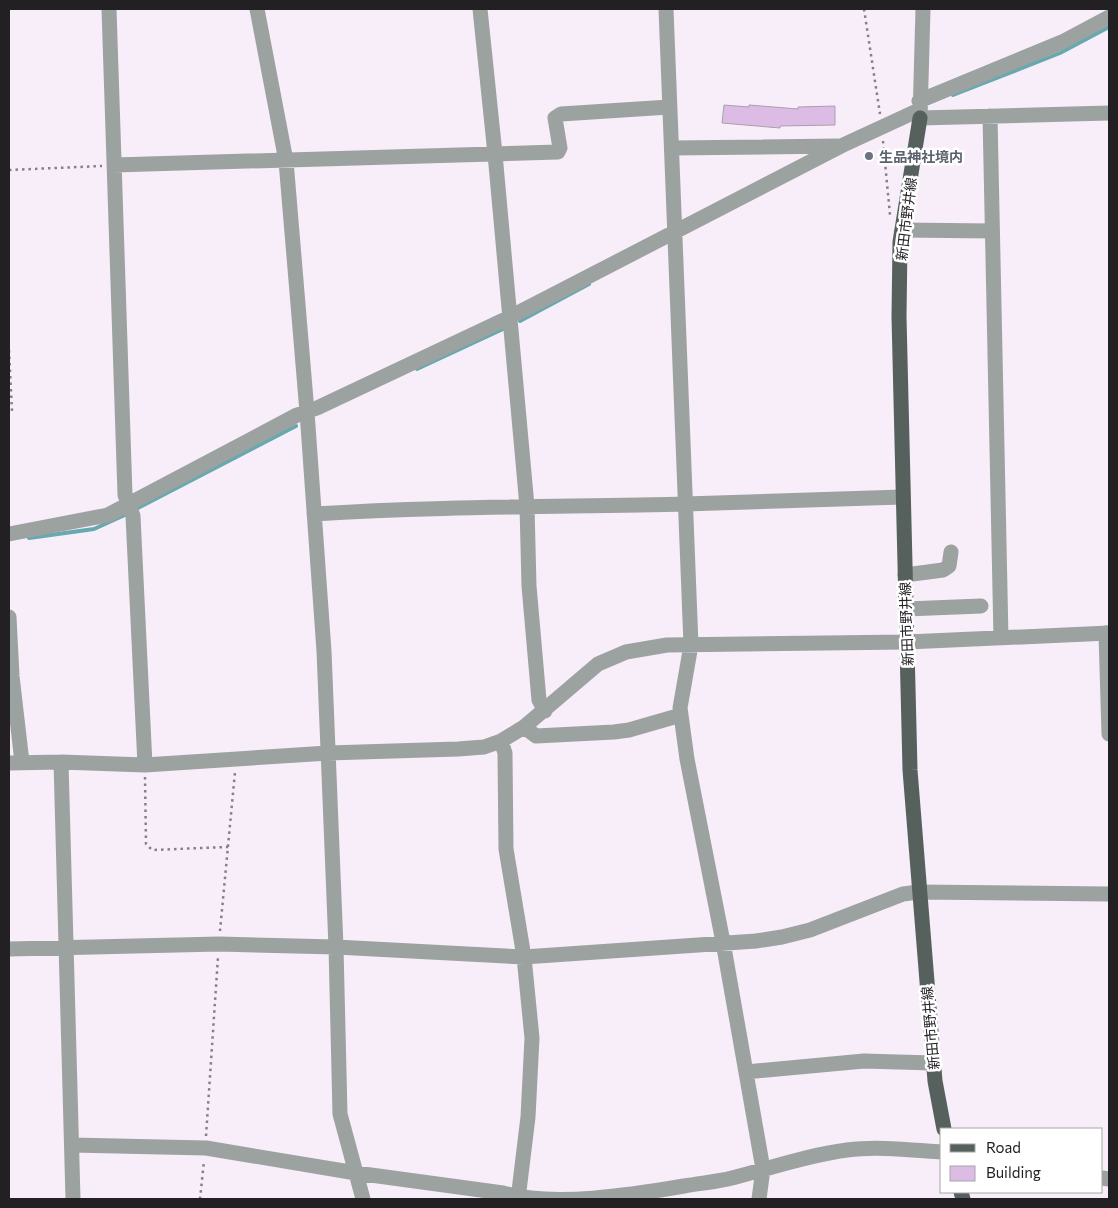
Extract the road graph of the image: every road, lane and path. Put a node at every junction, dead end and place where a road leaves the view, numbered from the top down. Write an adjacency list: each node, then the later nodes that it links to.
1 (109, 9): 15 (street)
2 (256, 9): 14 (street)
3 (480, 9): 13 (street)
4 (666, 9): 7 (street)
5 (923, 9): 8 (street)
6 (1109, 17): 8 (street)
7 (669, 107): 12 (street); 13 (street)
8 (919, 110): 10 (street); 11 (street); 17 (main road, 新田市野井線)
9 (1109, 113): 10 (street)
10 (990, 116): 18 (street)
11 (841, 146): 12 (street); 19 (street)
12 (672, 148): 19 (street)
13 (495, 154): 14 (street); 20 (street)
14 (286, 161): 15 (street); 23 (street)
15 (114, 166): 16 (path); 27 (street)
16 (9, 170)
17 (902, 230): 18 (street); 24 (main road, 新田市野井線)
18 (992, 231): 36 (street)
19 (675, 232): 20 (street); 25 (street)
20 (510, 317): 23 (street); 26 (street)
21 (9, 350): 22 (path)
22 (9, 411)
23 (307, 412): 27 (street); 28 (street)
24 (902, 497): 25 (street); 31 (main road, 新田市野井線)
25 (686, 504): 26 (street); 38 (street)
26 (527, 506): 28 (street); 40 (street)
27 (131, 510): 29 (street); 49 (street)
28 (314, 514): 45 (street)
29 (9, 534)
30 (951, 552): 31 (street)
31 (905, 575): 33 (main road, 新田市野井線)
32 (981, 606): 33 (street)
33 (906, 609): 37 (main road, 新田市野井線)
34 (9, 617): 39 (street)
35 (1108, 633): 36 (street); 43 (street)
36 (1001, 638): 37 (street)
37 (907, 642): 38 (street); 51 (main road, 新田市野井線)
38 (691, 645): 40 (street); 41 (street)
39 (10, 676): 47 (street)
40 (544, 711): 42 (street)
41 (681, 715): 42 (street); 53 (street)
42 (524, 727): 44 (street)
43 (1109, 734)
44 (501, 741): 45 (street); 58 (street)
45 (328, 753): 46 (street); 56 (street)
46 (237, 758): 49 (street); 50 (path)
47 (15, 762): 48 (street)
48 (61, 762): 49 (street); 55 (street)
49 (145, 765): 50 (path)
50 (228, 848): 54 (path)
51 (919, 892): 52 (street); 53 (street); 59 (main road, 新田市野井線)
52 (1109, 894)
53 (724, 942): 58 (street); 60 (street)
54 (219, 944): 55 (street); 56 (street); 63 (path)
55 (66, 947): 57 (street); 62 (street)
56 (336, 947): 58 (street); 66 (street)
57 (9, 950)
58 (524, 957): 67 (street)
59 (934, 1063): 60 (street); 61 (main road, 新田市野井線)
60 (746, 1072): 65 (street)
61 (944, 1128)
62 (72, 1145): 63 (street); 68 (street)
63 (206, 1148): 66 (street); 69 (path)
64 (940, 1152): 65 (street)
65 (763, 1169): 67 (street); 71 (street)
66 (356, 1173): 67 (street); 70 (street)
67 (518, 1198)
68 (73, 1199)
69 (200, 1199)
70 (363, 1199)
71 (759, 1199)

